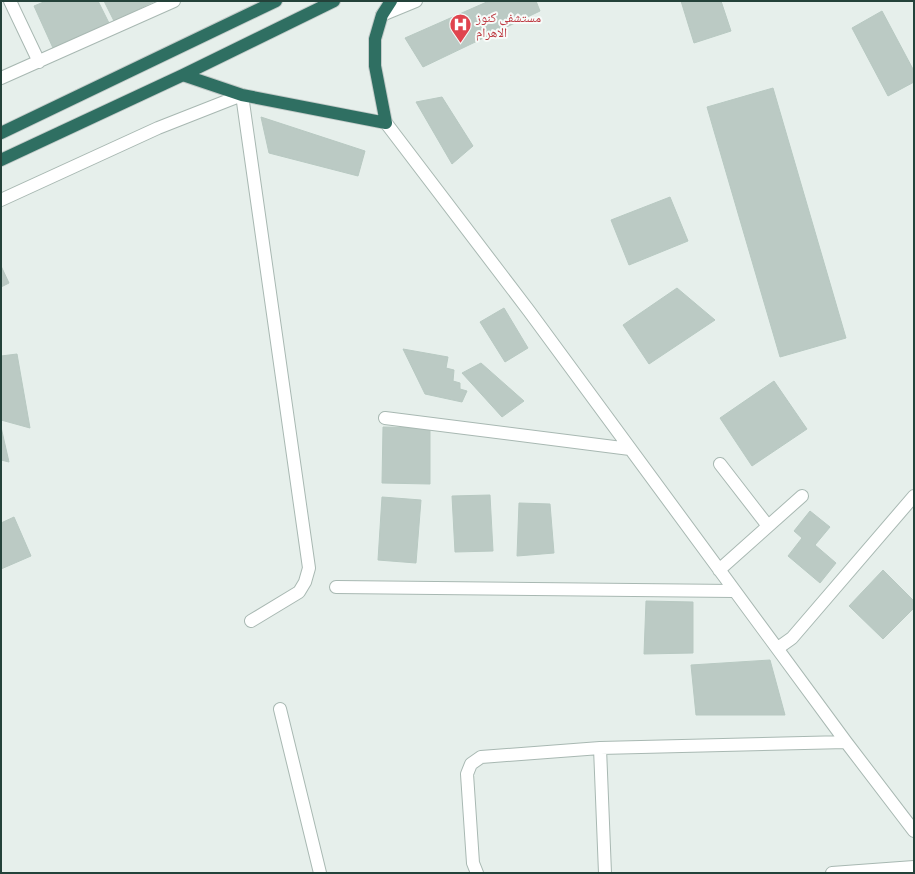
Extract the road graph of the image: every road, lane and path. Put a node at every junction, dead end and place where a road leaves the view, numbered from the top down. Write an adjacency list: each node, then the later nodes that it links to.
1 (10, 1): 8 (street)
2 (174, 1): 8 (street)
3 (276, 1): 13 (highway)
4 (334, 1): 9 (highway)
5 (391, 1): 7 (highway)
6 (416, 1): 7 (street)
7 (382, 15): 12 (highway)
8 (39, 62): 10 (street)
9 (183, 75): 11 (highway); 14 (highway)
10 (1, 78)
11 (242, 95): 12 (highway); 15 (street); 25 (street)
12 (386, 123): 17 (street)
13 (1, 133)
14 (1, 160)
15 (1, 200)
16 (385, 418): 17 (street)
17 (630, 449): 22 (street)
18 (720, 464): 21 (street)
19 (802, 496): 21 (street)
20 (914, 496): 26 (street)
21 (768, 526): 22 (street)
22 (719, 570): 24 (street)
23 (336, 587): 24 (street)
24 (734, 590): 26 (street)
25 (251, 621)
26 (778, 648): 28 (street)
27 (280, 709): 32 (street)
28 (846, 742): 29 (street); 30 (street)
29 (600, 748): 33 (street); 34 (street)
30 (914, 830)
31 (914, 867): 35 (street)
32 (320, 873)
33 (477, 873)
34 (605, 873)
35 (832, 873)

